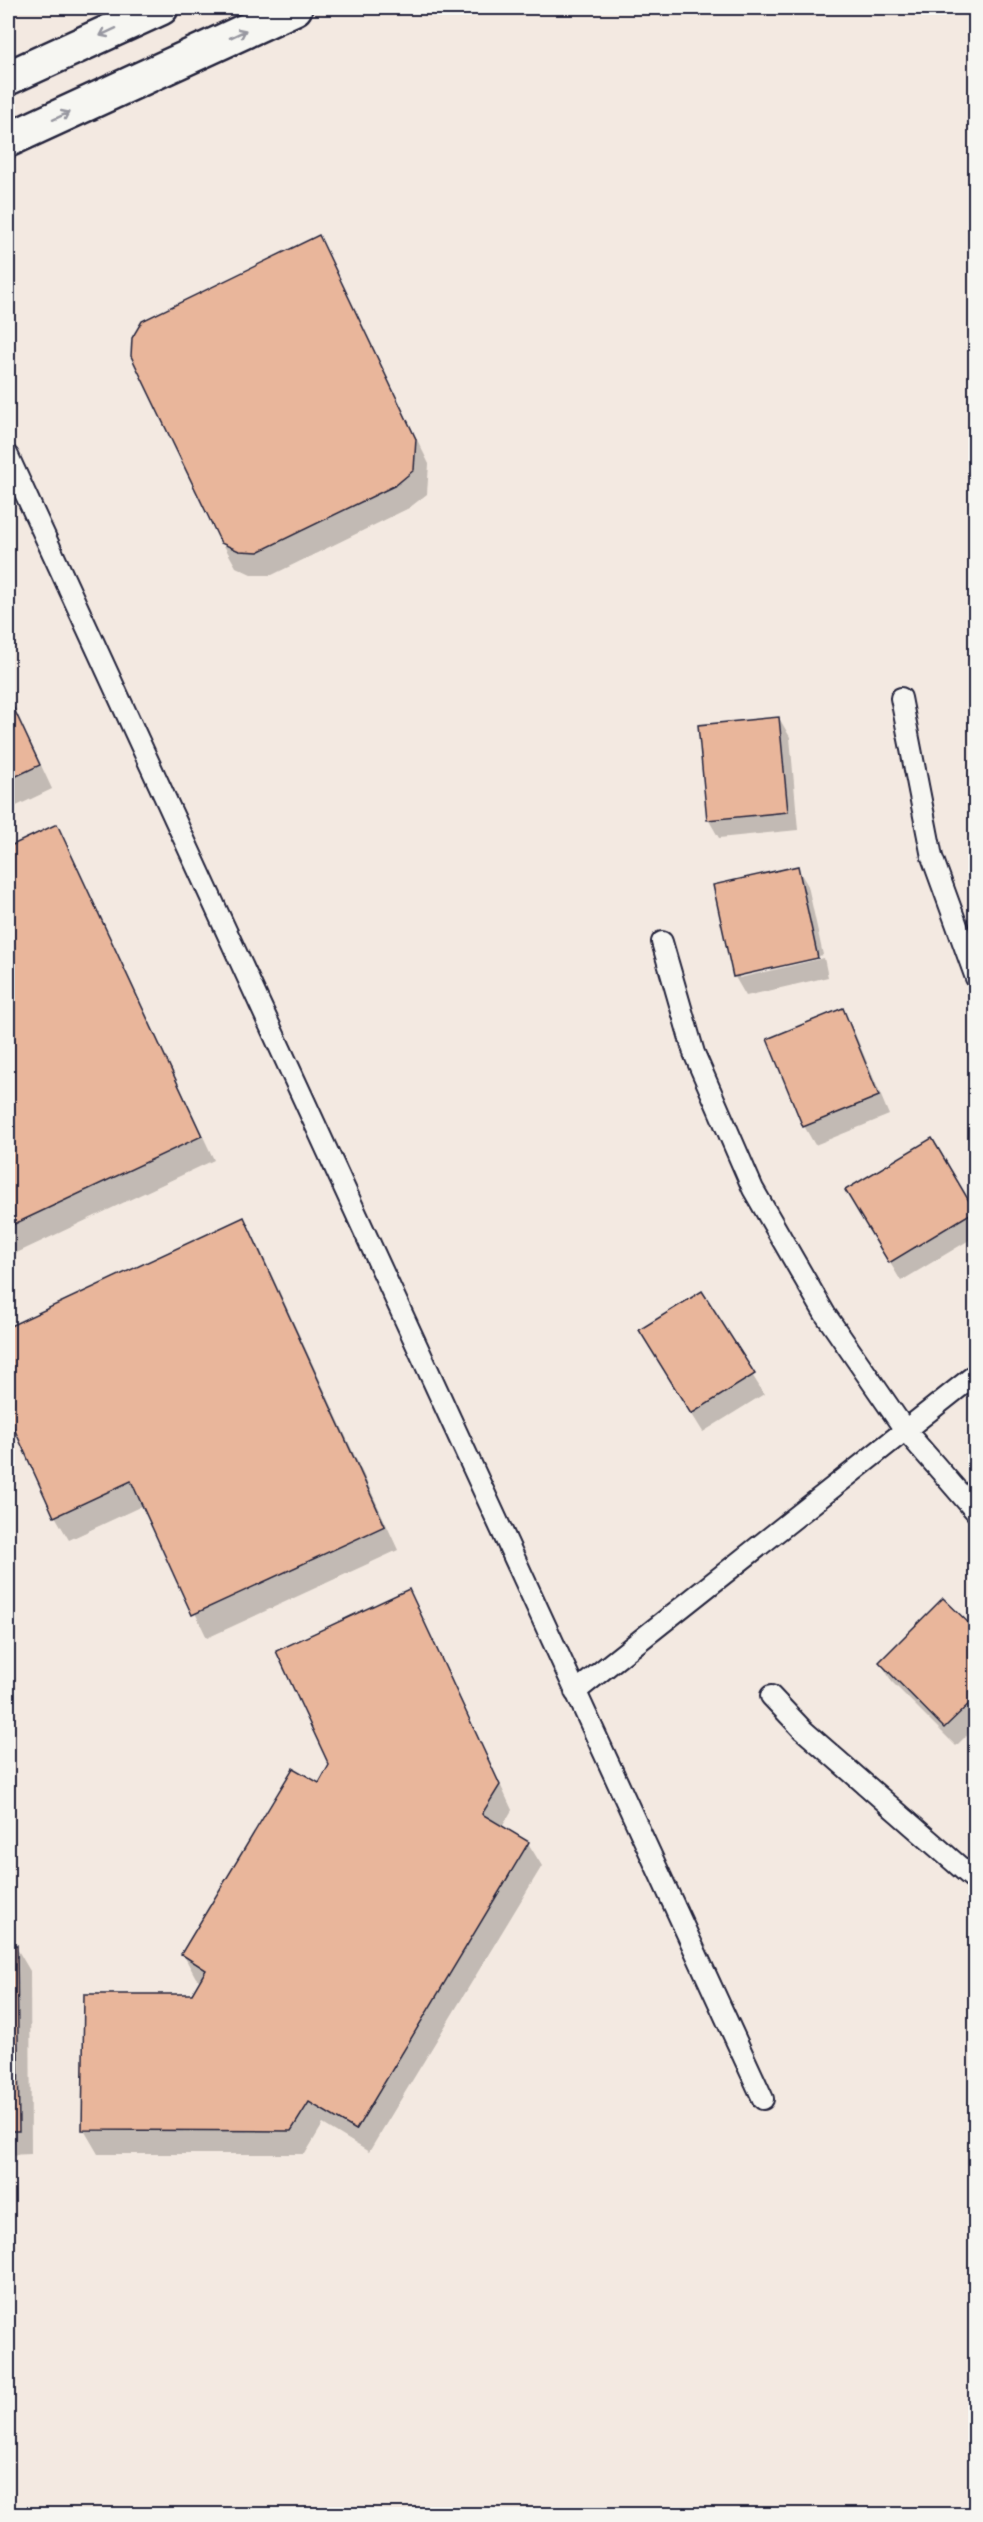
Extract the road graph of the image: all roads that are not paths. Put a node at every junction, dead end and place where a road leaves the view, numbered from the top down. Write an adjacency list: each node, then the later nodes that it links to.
1 (161, 8): 3 (street, one-way to 3)
2 (295, 8): 4 (street, one-way to 2)
3 (8, 78)
4 (8, 140)
5 (8, 456): 12 (lane)
6 (901, 698): 8 (lane)
7 (662, 942): 10 (lane)
8 (975, 978)
9 (975, 1374): 10 (lane)
10 (905, 1430): 11 (lane); 12 (lane)
11 (975, 1512)
12 (575, 1692): 15 (lane)
13 (771, 1696): 14 (lane)
14 (975, 1881)
15 (763, 2099)

